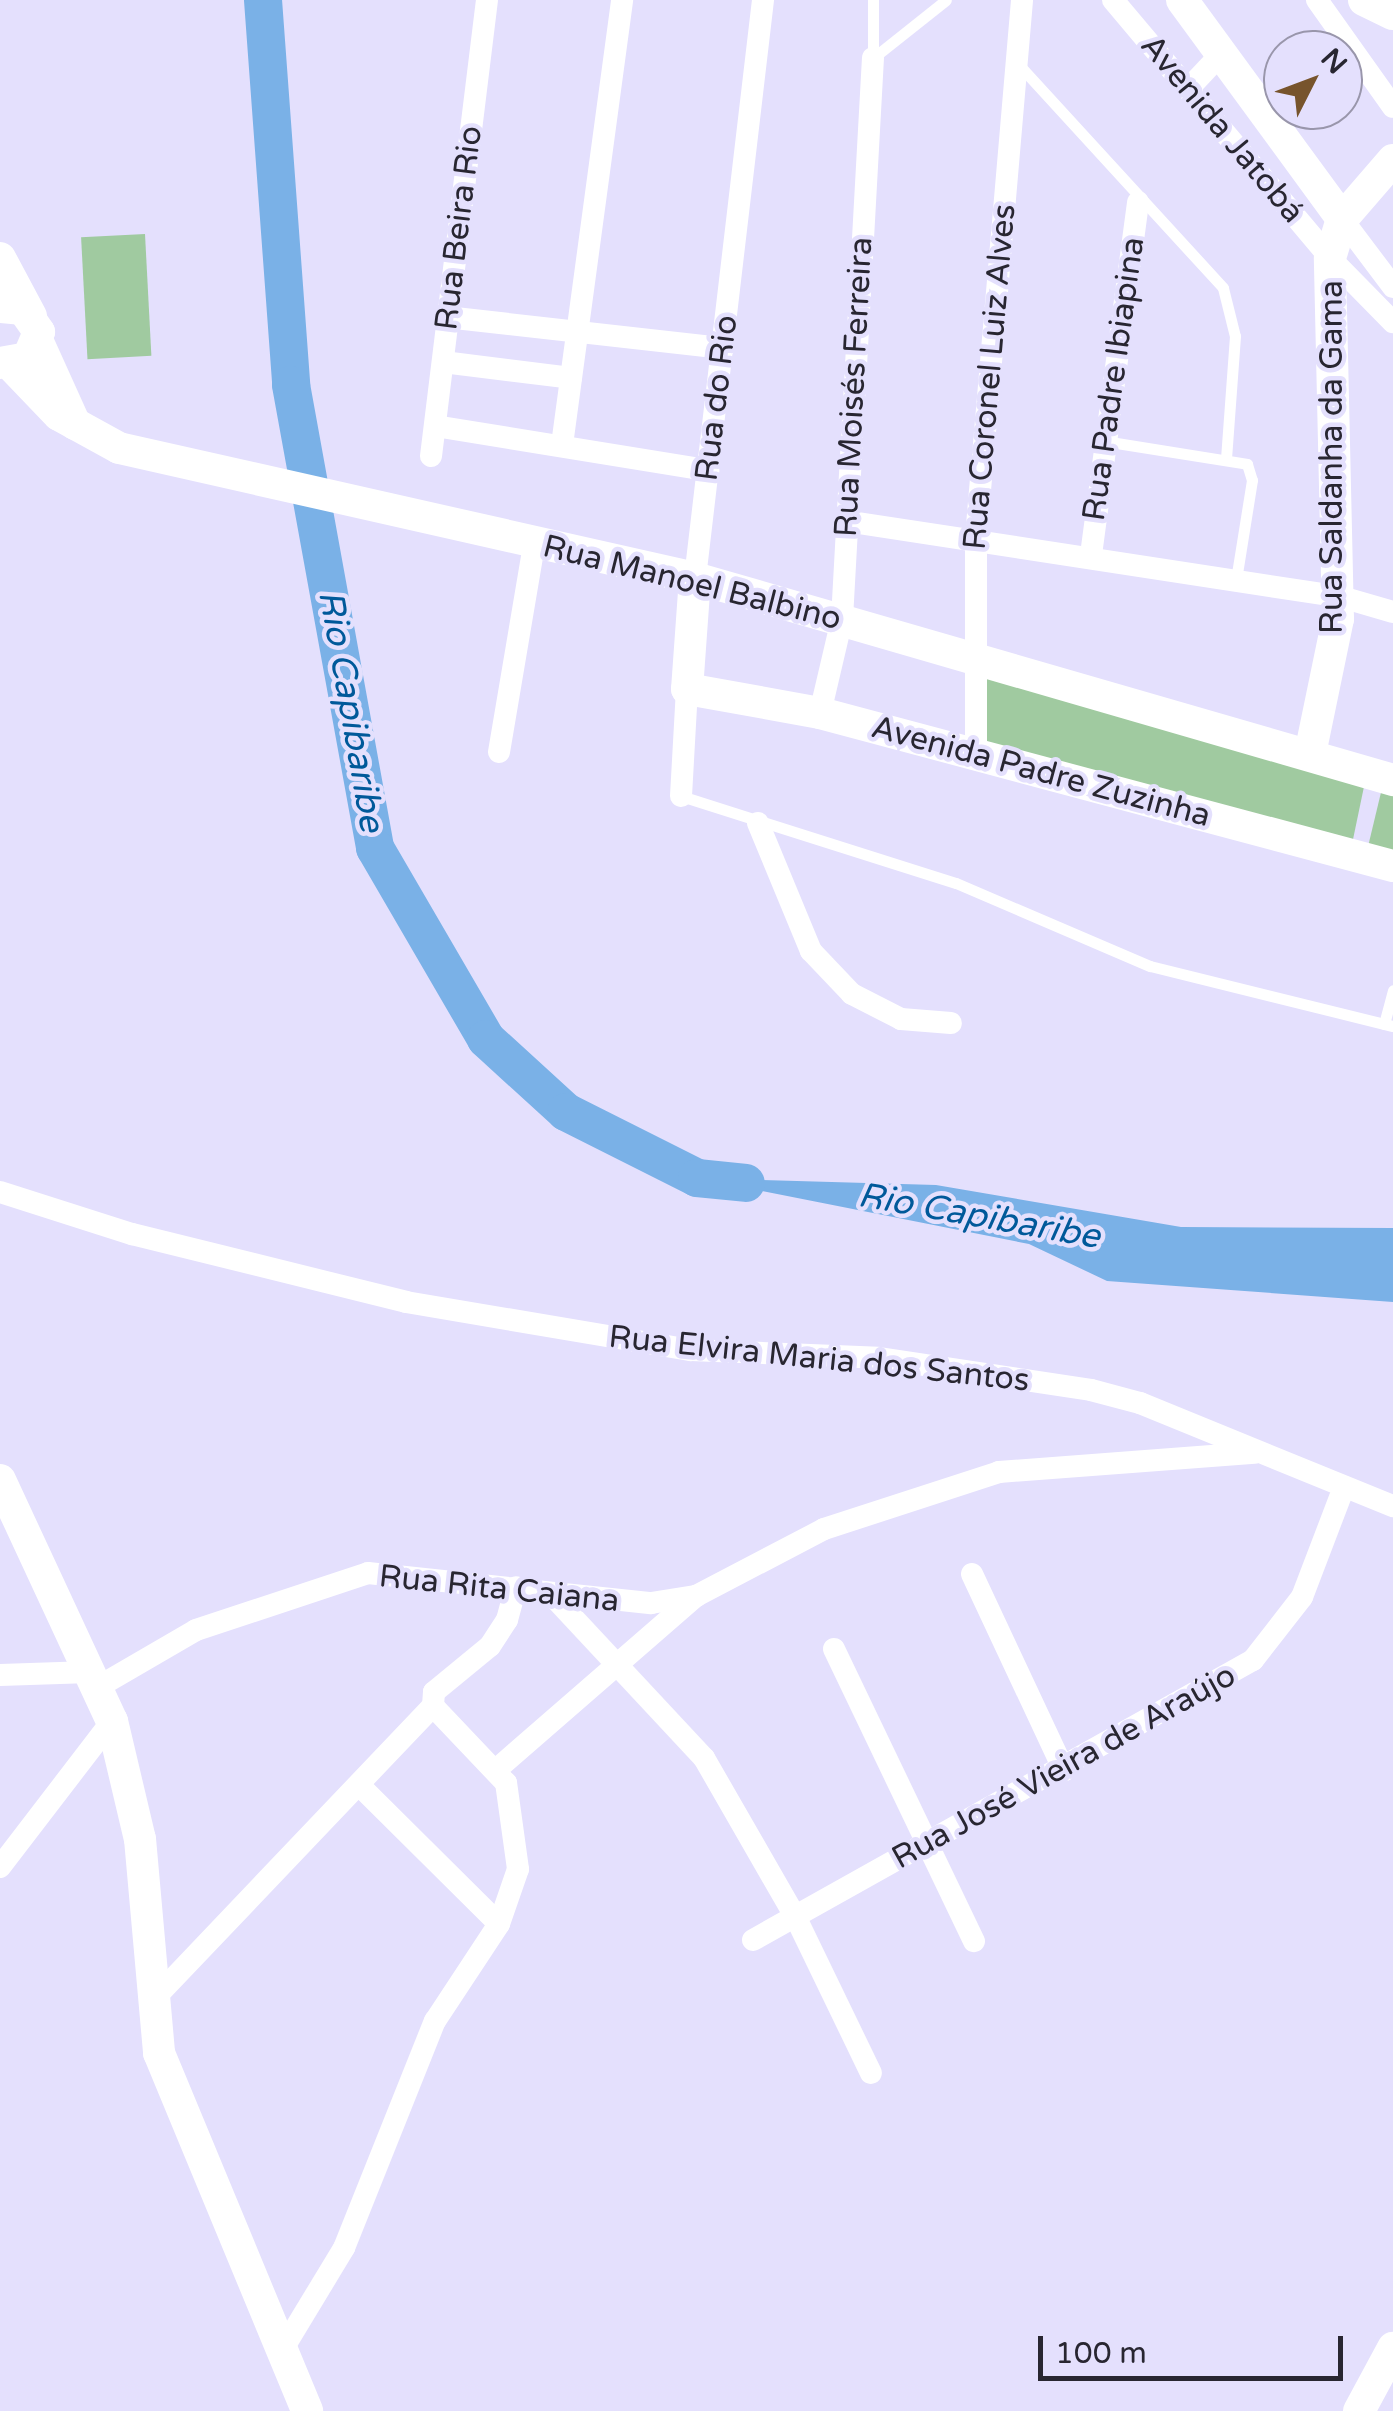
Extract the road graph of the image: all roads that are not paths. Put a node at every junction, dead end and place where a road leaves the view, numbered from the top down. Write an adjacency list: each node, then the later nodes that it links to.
1 (488, 0): 23 (street, Rua Beira Rio)
2 (622, 0): 26 (street)
3 (763, 0): 27 (street, Rua do Rio)
4 (873, 0): 13 (lane)
5 (946, 0): 13 (lane)
6 (1022, 0): 14 (street, Rua Coronel Luiz Alves)
7 (1113, 0): 15 (street, Avenida Jatobá)
8 (1182, 0): 12 (street, Avenida Jatobá)
9 (1317, 0): 16 (street)
10 (1364, 0): 11 (street)
11 (1393, 14)
12 (1221, 54): 15 (street); 19 (street, Avenida Jatobá)
13 (873, 58): 38 (street, Rua Moisés Ferreira)
14 (1016, 62): 18 (lane); 39 (street, Rua Coronel Luiz Alves)
15 (1190, 88): 21 (street, Avenida Jatobá)
16 (1393, 107)
17 (1393, 160): 19 (street)
18 (1138, 202): 33 (street, Rua Padre Ibiapina); 36 (lane)
19 (1342, 219): 21 (street, Rua Saldanha da Gama); 22 (street)
20 (0, 258): 24 (street)
21 (1330, 258): 25 (street, Avenida Jatobá); 44 (street, Rua Saldanha da Gama)
22 (1393, 287)
23 (446, 317): 26 (street); 28 (street, Rua Beira Rio)
24 (23, 322): 29 (street); 31 (street)
25 (1393, 322)
26 (576, 331): 27 (street); 30 (street)
27 (722, 348): 37 (street, Rua do Rio)
28 (443, 362): 30 (street); 32 (street, Rua Beira Rio)
29 (5, 364): 31 (street, Rua Manoel Balbino)
30 (571, 378): 34 (street)
31 (75, 424): 40 (street, Rua Manoel Balbino)
32 (435, 426): 34 (street); 35 (street, Rua Beira Rio)
33 (1104, 441): 36 (lane); 41 (street, Rua Padre Ibiapina)
34 (562, 445): 37 (street)
35 (431, 456)
36 (1226, 458): 43 (lane)
37 (708, 470): 42 (street, Rua do Rio)
38 (846, 521): 39 (street); 46 (street, Rua Moisés Ferreira)
39 (976, 538): 41 (street); 47 (street, Rua Coronel Luiz Alves)
40 (534, 544): 42 (street, Rua Manoel Balbino); 50 (street)
41 (1091, 555): 43 (street)
42 (695, 578): 46 (street, Rua Manoel Balbino); 48 (street, Rua do Rio)
43 (1236, 580): 44 (street)
44 (1338, 596): 45 (street); 51 (street, Rua Saldanha da Gama)
45 (1393, 612)
46 (842, 619): 47 (street, Rua Manoel Balbino); 49 (street, Rua Moisés Ferreira)
47 (974, 659): 51 (street, Rua Manoel Balbino); 52 (street, Rua Coronel Luiz Alves)
48 (686, 688): 49 (street, Avenida Padre Zuzinha); 54 (street, Rua do Rio)
49 (820, 714): 52 (street, Avenida Padre Zuzinha)
50 (498, 752)
51 (1310, 754): 53 (street, Rua Manoel Balbino)
52 (976, 755): 56 (street, Avenida Padre Zuzinha)
53 (1393, 780)
54 (681, 796): 55 (lane)
55 (758, 823): 58 (street); 59 (lane)
56 (1393, 866)
57 (1393, 990): 59 (lane)
58 (950, 1023)
59 (1388, 1025)
60 (0, 1192): 61 (street, Rua Elvira Maria dos Santos)
61 (1258, 1453): 63 (street, Rua Elvira Maria dos Santos); 69 (street, Rua Rita Caiana)
62 (0, 1480): 65 (street)
63 (1344, 1487): 64 (street, Rua Elvira Maria dos Santos); 77 (street, Rua José Vieira de Araújo)
64 (1393, 1506)
65 (8, 1513): 73 (street)
66 (972, 1574): 77 (street)
67 (516, 1588): 68 (street, Rua Rita Caiana); 73 (street, Rua Rita Caiana); 74 (street)
68 (550, 1593): 69 (street, Rua Rita Caiana); 71 (street)
69 (696, 1596): 71 (street)
70 (834, 1649): 79 (street)
71 (622, 1663): 76 (street); 81 (street)
72 (0, 1675): 73 (street)
73 (94, 1680): 75 (street)
74 (433, 1706): 76 (street); 78 (street)
75 (112, 1721): 80 (street); 85 (street)
76 (497, 1769): 82 (street)
77 (1064, 1770): 79 (street, Rua José Vieira de Araújo)
78 (359, 1785): 82 (street); 85 (street)
79 (927, 1842): 81 (street, Rua José Vieira de Araújo); 84 (street)
80 (0, 1867)
81 (796, 1918): 83 (street, Rua José Vieira de Araújo); 86 (street)
82 (499, 1924): 88 (street)
83 (754, 1940)
84 (974, 1941)
85 (150, 2003): 88 (street)
86 (871, 2072)
87 (1393, 2348): 90 (street)
88 (282, 2352): 89 (street)
89 (307, 2411)
90 (1359, 2411)

